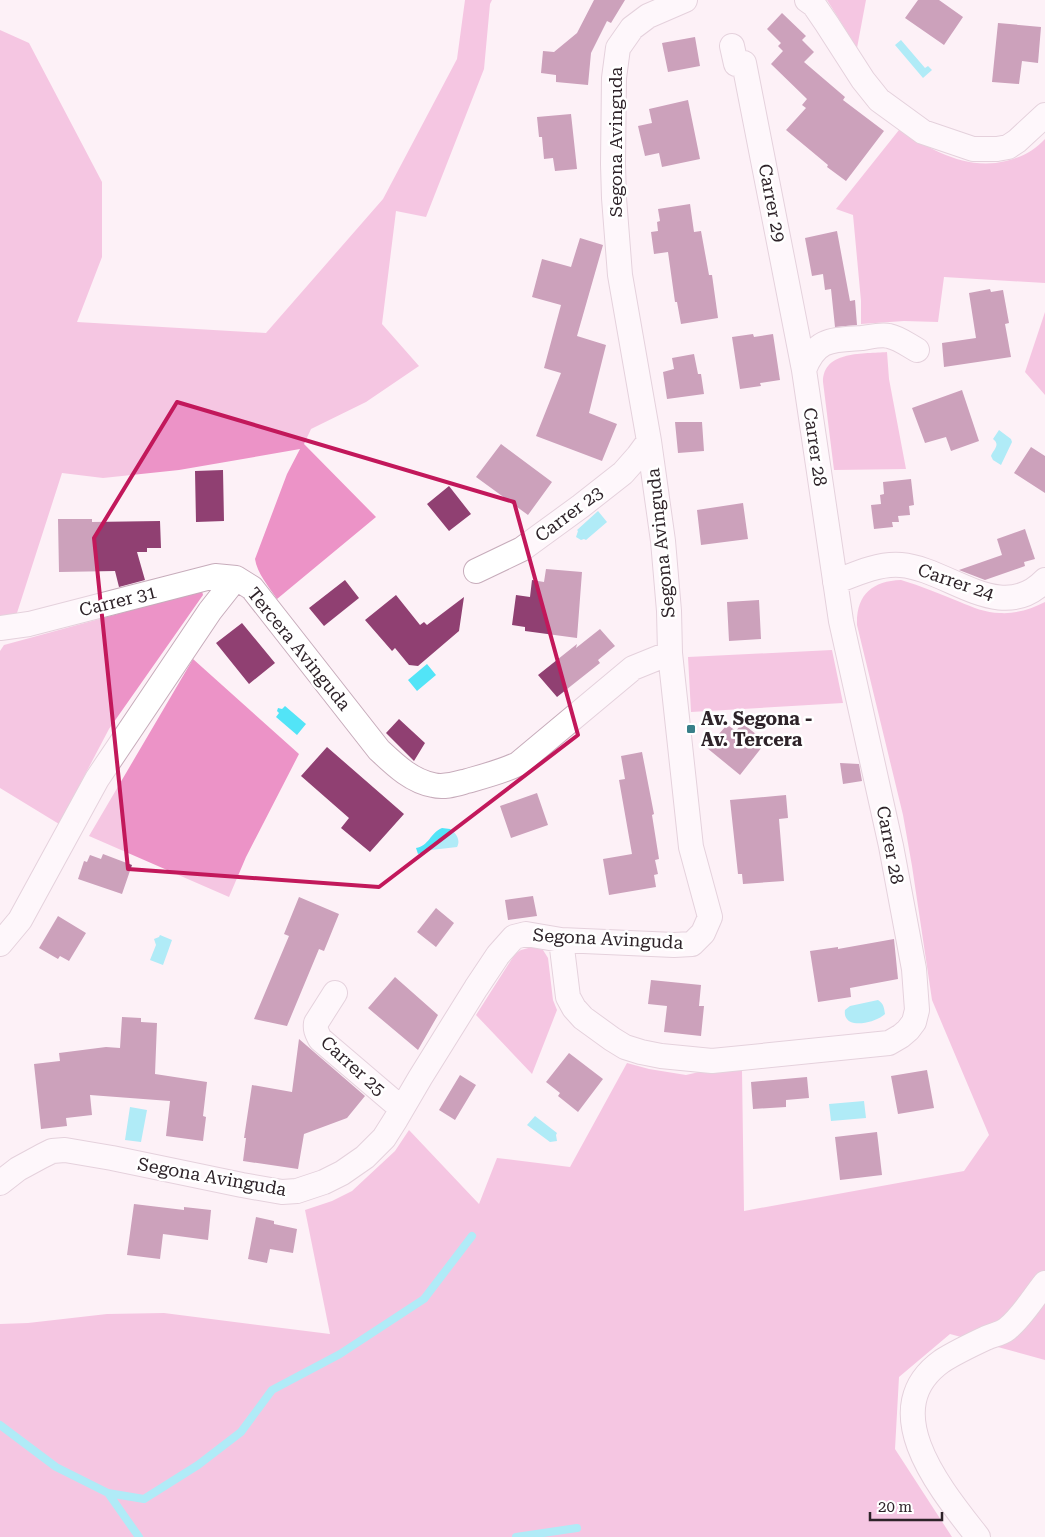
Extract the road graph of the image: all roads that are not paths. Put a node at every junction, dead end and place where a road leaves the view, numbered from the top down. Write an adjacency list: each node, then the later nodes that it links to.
1 (685, 0): 7 (street, Segona Avinguda)
2 (807, 0): 4 (street)
3 (732, 46): 6 (street, Carrer 29)
4 (1045, 115)
5 (917, 350): 6 (street)
6 (804, 370): 11 (street, Carrer 28)
7 (649, 441): 8 (street, Carrer 23); 13 (street, Segona Avinguda)
8 (476, 571)
9 (236, 578): 12 (street, Carrer 31); 13 (street, Tercera Avinguda); 15 (street, Tercera Avinguda)
10 (1045, 580): 11 (street, Carrer 24)
11 (835, 582): 14 (street, Carrer 28)
12 (0, 628)
13 (670, 653): 14 (street, Segona Avinguda)
14 (561, 940): 17 (street, Segona Avinguda)
15 (0, 944)
16 (335, 993): 17 (street, Carrer 25)
17 (402, 1109): 18 (street, Segona Avinguda)
18 (0, 1183)
19 (1045, 1282): 20 (street)
20 (978, 1537)

